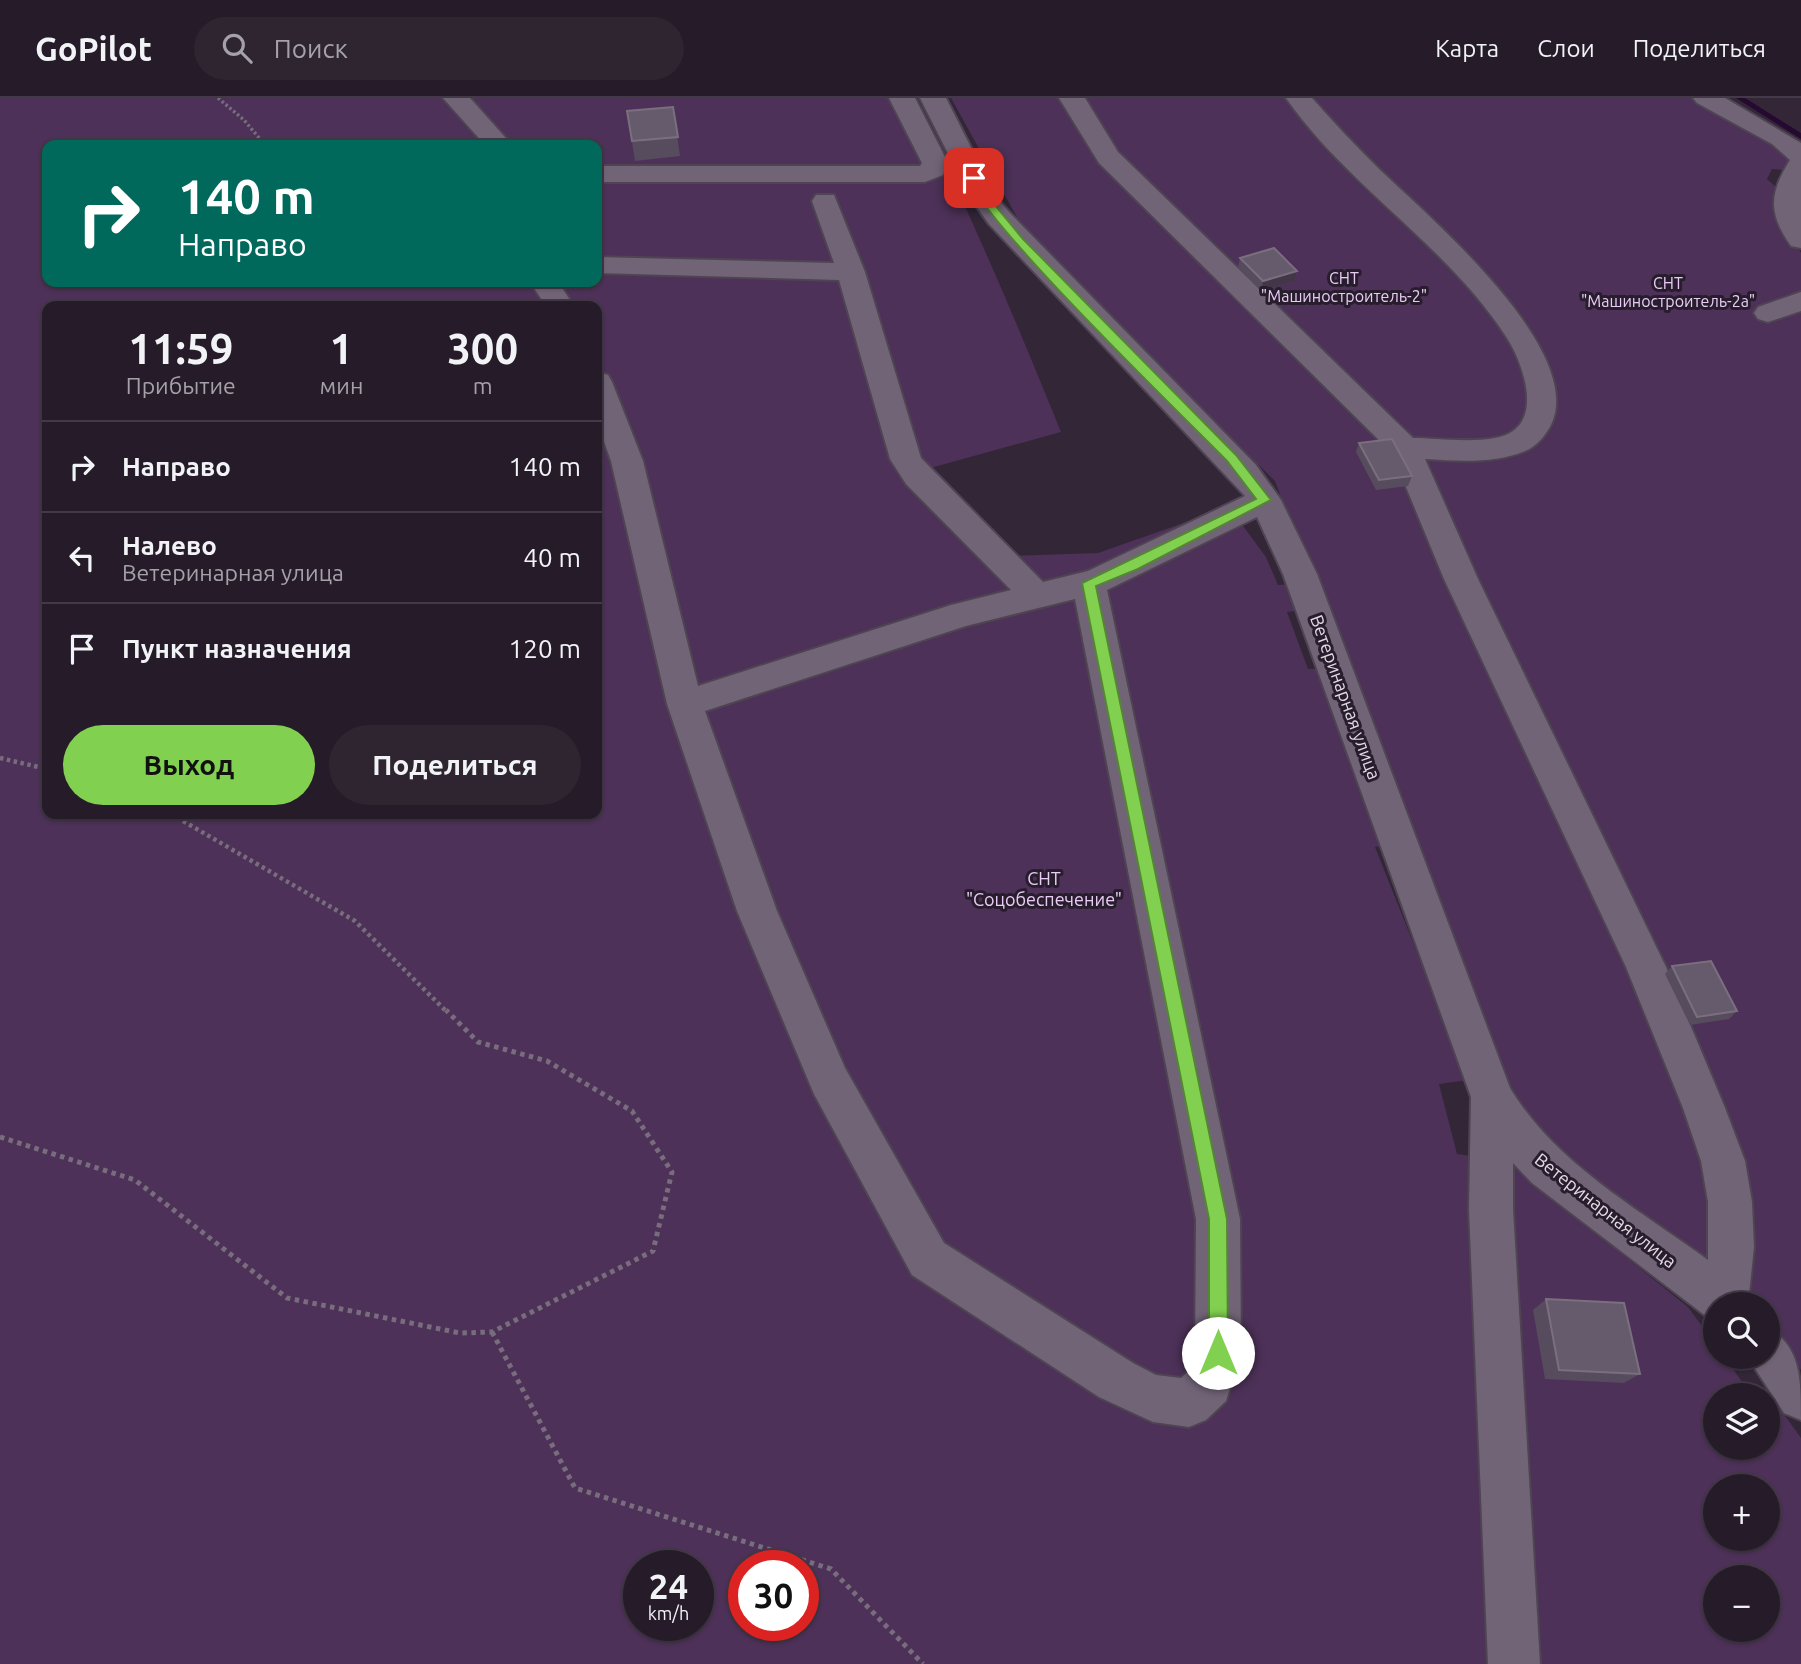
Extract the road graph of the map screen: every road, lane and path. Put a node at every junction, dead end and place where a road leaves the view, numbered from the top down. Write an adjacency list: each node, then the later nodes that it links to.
1 (218, 98): 8 (path)
2 (456, 98): 9 (street)
3 (902, 98): 12 (street)
4 (933, 98): 21 (street, Ветеринарная улица)
5 (1072, 98): 20 (street)
6 (1300, 98): 20 (street)
7 (1706, 98): 10 (street)
8 (261, 140)
9 (494, 140)
10 (1801, 156)
11 (1801, 163): 14 (street)
12 (602, 174)
13 (825, 201): 16 (street)
14 (1801, 240)
15 (602, 265): 16 (street)
16 (851, 272): 23 (street)
17 (1801, 300): 18 (street)
18 (1768, 313)
19 (602, 395): 24 (street)
20 (1405, 448): 31 (street)
21 (1265, 500): 22 (street); 28 (street, Ветеринарная улица)
22 (1088, 583): 23 (street); 24 (street)
23 (1037, 596): 24 (street)
24 (685, 704)
25 (0, 758): 26 (path)
26 (42, 768)
27 (180, 819): 32 (path)
28 (1492, 1097): 30 (street, Ветеринарная улица); 36 (street)
29 (0, 1137): 32 (path)
30 (1710, 1292)
31 (1726, 1292)
32 (492, 1332): 35 (path)
33 (1780, 1367): 34 (street)
34 (1801, 1396)
35 (923, 1664)
36 (1514, 1664)

